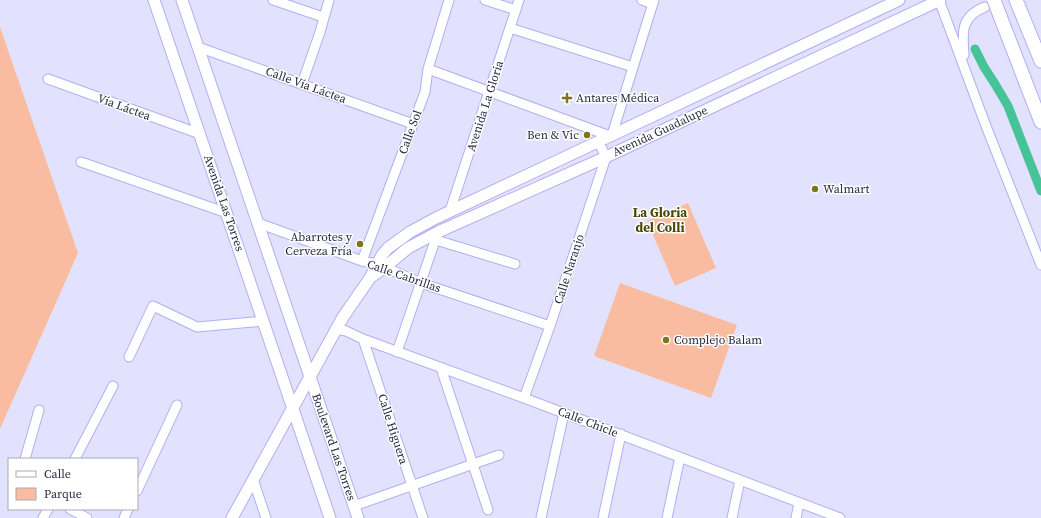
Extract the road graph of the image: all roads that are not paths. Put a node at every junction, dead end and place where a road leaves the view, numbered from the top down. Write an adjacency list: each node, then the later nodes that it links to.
1 (154, 0): 27 (main road, Avenida Las Torres)
2 (182, 0): 17 (main road)
3 (273, 0): 15 (street)
4 (329, 0): 15 (street)
5 (449, 0): 21 (street, Calle Sol)
6 (485, 0): 14 (street)
7 (519, 0): 14 (street, Avenida La Gloria)
8 (642, 0): 11 (street)
9 (899, 0): 28 (main road, Avenida Guadalupe)
10 (940, 0): 19 (street); 30 (main road, Avenida Guadalupe)
11 (653, 2): 20 (street)
12 (989, 4): 19 (street); 25 (highway, bridge)
13 (1018, 4): 18 (highway)
14 (516, 10): 16 (street, Avenida La Gloria)
15 (323, 18): 23 (street)
16 (510, 28): 20 (street); 24 (street, Avenida La Gloria)
17 (198, 47): 23 (street, Calle Vía Láctea); 34 (main road)
18 (1041, 61)
19 (962, 62): 38 (street)
20 (633, 67): 28 (street)
21 (428, 69): 24 (street); 26 (street, Calle Sol)
22 (48, 79): 27 (street, Vía Láctea)
23 (302, 84): 26 (street, Calle Vía Láctea)
24 (489, 91): 28 (street); 32 (street, Avenida La Gloria)
25 (1041, 122)
26 (414, 124): 36 (street, Calle Sol)
27 (200, 134): 33 (main road, Avenida Las Torres)
28 (611, 135): 29 (main road, Avenida Guadalupe)
29 (598, 141): 30 (street); 32 (main road, Avenida Guadalupe)
30 (606, 157): 35 (main road, Avenida Guadalupe); 42 (street, Calle Naranjo)
31 (81, 162): 33 (street)
32 (450, 211): 39 (main road, Avenida Guadalupe)
33 (227, 213): 41 (main road, Avenida Las Torres)
34 (258, 223): 36 (street, Calle Cabrillas); 48 (main road)
35 (437, 236): 37 (street); 39 (main road, Avenida Guadalupe); 40 (street)
36 (362, 261): 39 (street, Calle Cabrillas)
37 (515, 264)
38 (1041, 265)
39 (381, 266): 40 (street, Calle Cabrillas); 43 (main road)
40 (421, 282): 42 (street, Calle Cabrillas); 45 (street)
41 (264, 321): 46 (street); 52 (main road, Avenida Las Torres)
42 (550, 326): 50 (street, Calle Naranjo)
43 (336, 329): 44 (street, Calle Chicle); 48 (main road)
44 (363, 339): 45 (street, Calle Chicle); 63 (street, Calle Higuera)
45 (398, 352): 47 (street, Calle Chicle)
46 (129, 357)
47 (441, 368): 50 (street, Calle Chicle); 60 (street)
48 (310, 377): 52 (main road); 66 (main road, Boulevard Las Torres)
49 (113, 386): 59 (street)
50 (524, 398): 54 (street, Calle Chicle)
51 (177, 405): 64 (street)
52 (293, 407): 61 (main road); 72 (main road)
53 (39, 410): 58 (street)
54 (564, 413): 55 (street, Calle Chicle); 75 (street)
55 (620, 434): 57 (street, Calle Chicle); 76 (street)
56 (500, 455): 60 (street)
57 (680, 457): 62 (street, Calle Chicle); 77 (street)
58 (25, 458)
59 (76, 458)
60 (473, 465): 63 (street); 68 (street)
61 (253, 479): 70 (main road); 71 (street)
62 (740, 480): 65 (street, Calle Chicle); 78 (street)
63 (412, 487): 66 (street); 74 (street, Calle Higuera)
64 (138, 489)
65 (799, 503): 79 (street); 80 (street, Calle Chicle)
66 (354, 506): 73 (main road, Boulevard Las Torres)
67 (72, 510): 69 (street)
68 (488, 510)
69 (86, 518)
70 (232, 518)
71 (266, 518)
72 (330, 518)
73 (358, 518)
74 (423, 518)
75 (541, 518)
76 (603, 518)
77 (667, 518)
78 (732, 518)
79 (796, 518)
80 (840, 518)

